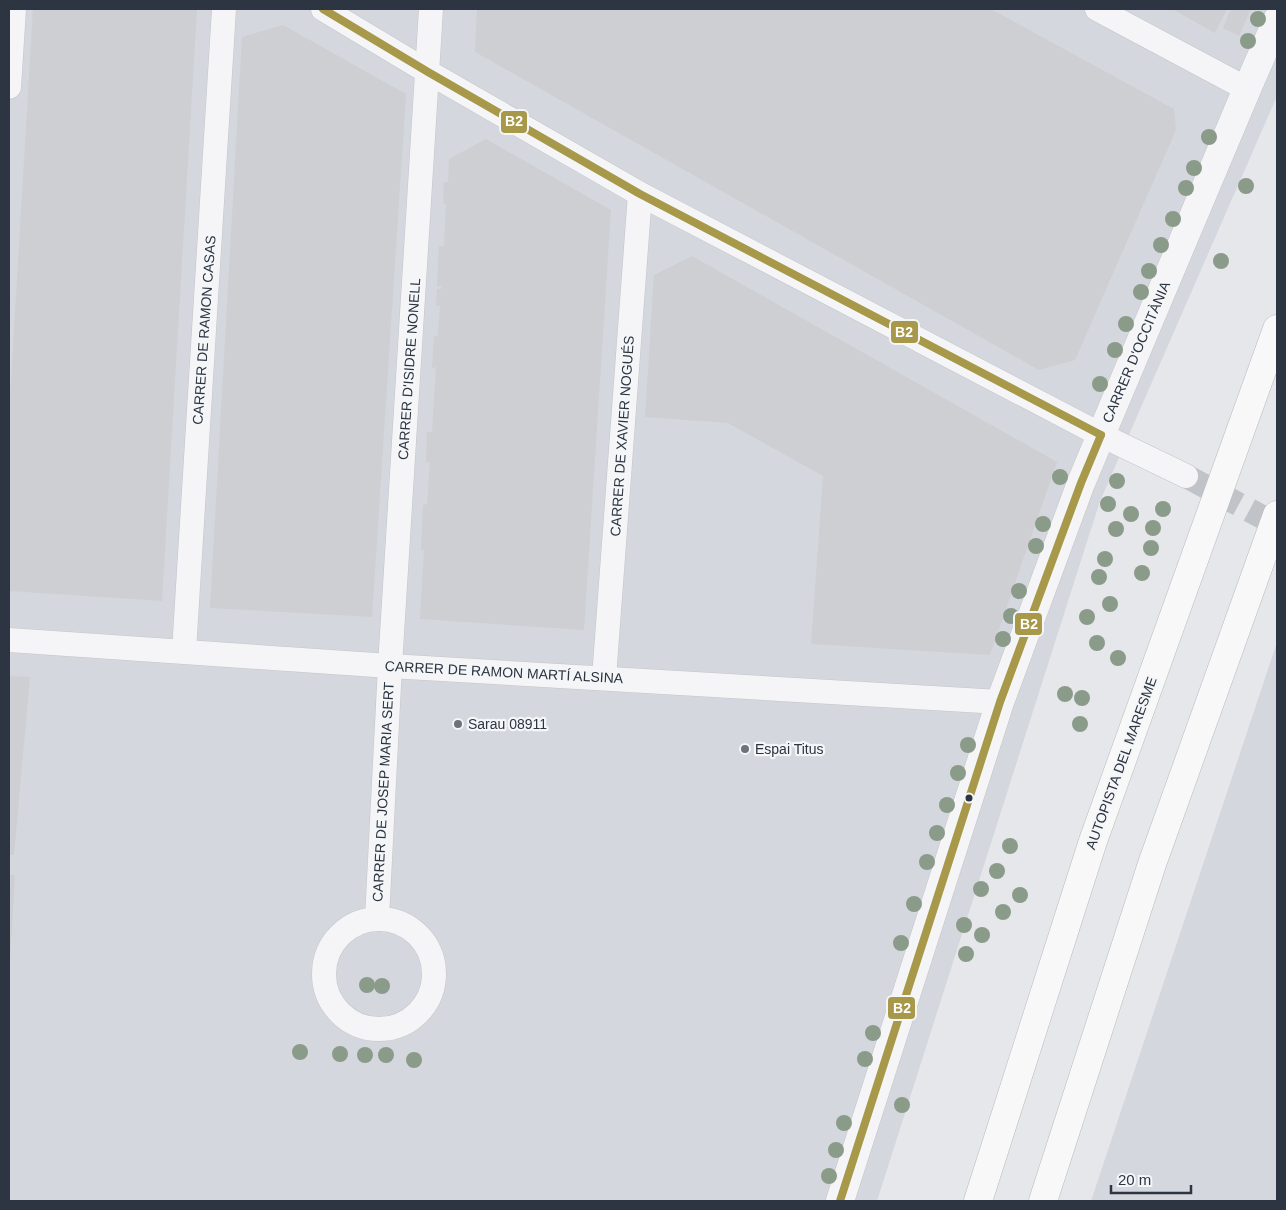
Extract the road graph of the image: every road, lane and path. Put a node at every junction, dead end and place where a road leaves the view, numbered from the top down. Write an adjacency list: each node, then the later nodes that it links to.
1 (14, 9): 8 (street)
2 (224, 9): 16 (street, CARRER DE RAMON CASAS)
3 (323, 9): 7 (street)
4 (431, 9): 7 (street, CARRER D'ISIDRE NONELL)
5 (1097, 9): 9 (street)
6 (1277, 20): 9 (street, CARRER D'OCCITÀNIA)
7 (428, 72): 10 (street); 17 (street, CARRER D'ISIDRE NONELL)
8 (9, 87)
9 (1247, 89): 12 (street, CARRER D'OCCITÀNIA)
10 (640, 194): 12 (street); 18 (street, CARRER DE XAVIER NOGUÉS)
11 (1277, 330): 22 (highway, AUTOPISTA DEL MARESME)
12 (1101, 435): 13 (street); 19 (street, CARRER D'OCCITÀNIA)
13 (1186, 476)
14 (1277, 516): 23 (highway)
15 (9, 640): 16 (street, CARRER DE RAMON MARTÍ ALSINA)
16 (184, 651): 17 (street, CARRER DE RAMON MARTÍ ALSINA)
17 (390, 666): 18 (street, CARRER DE RAMON MARTÍ ALSINA); 20 (street, CARRER DE JOSEP MARIA SERT)
18 (604, 678): 19 (street, CARRER DE RAMON MARTÍ ALSINA)
19 (1000, 702): 21 (street, CARRER D'OCCITÀNIA)
20 (377, 918): 20 (street, CARRER DE JOSEP MARIA SERT)
21 (840, 1201)
22 (978, 1201)
23 (1043, 1201)

